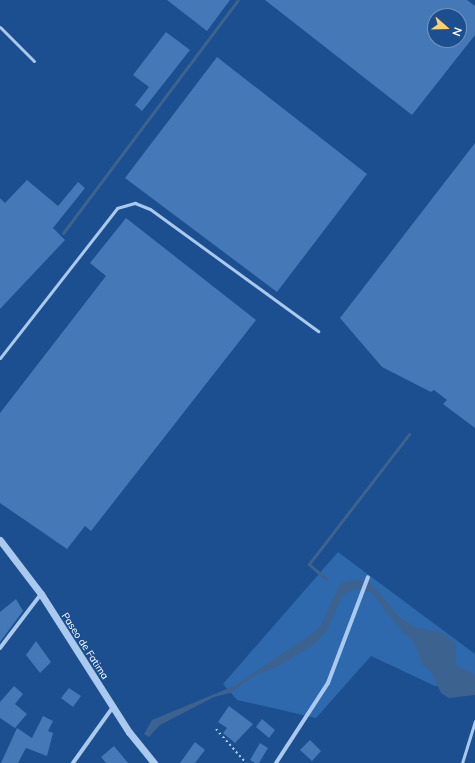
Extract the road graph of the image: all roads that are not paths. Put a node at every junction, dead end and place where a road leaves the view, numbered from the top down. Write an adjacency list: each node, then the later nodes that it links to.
1 (0, 27): 2 (lane)
2 (34, 61)
3 (318, 331): 4 (lane)
4 (0, 358)
5 (0, 540): 7 (street, Paseo de Fatima)
6 (368, 577): 13 (street)
7 (41, 594): 8 (street); 9 (street, Paseo de Fatima)
8 (0, 648)
9 (113, 707): 11 (street); 12 (street, Paseo de Fatima)
10 (475, 721): 14 (lane)
11 (73, 763)
12 (154, 763)
13 (276, 763)
14 (462, 763)

